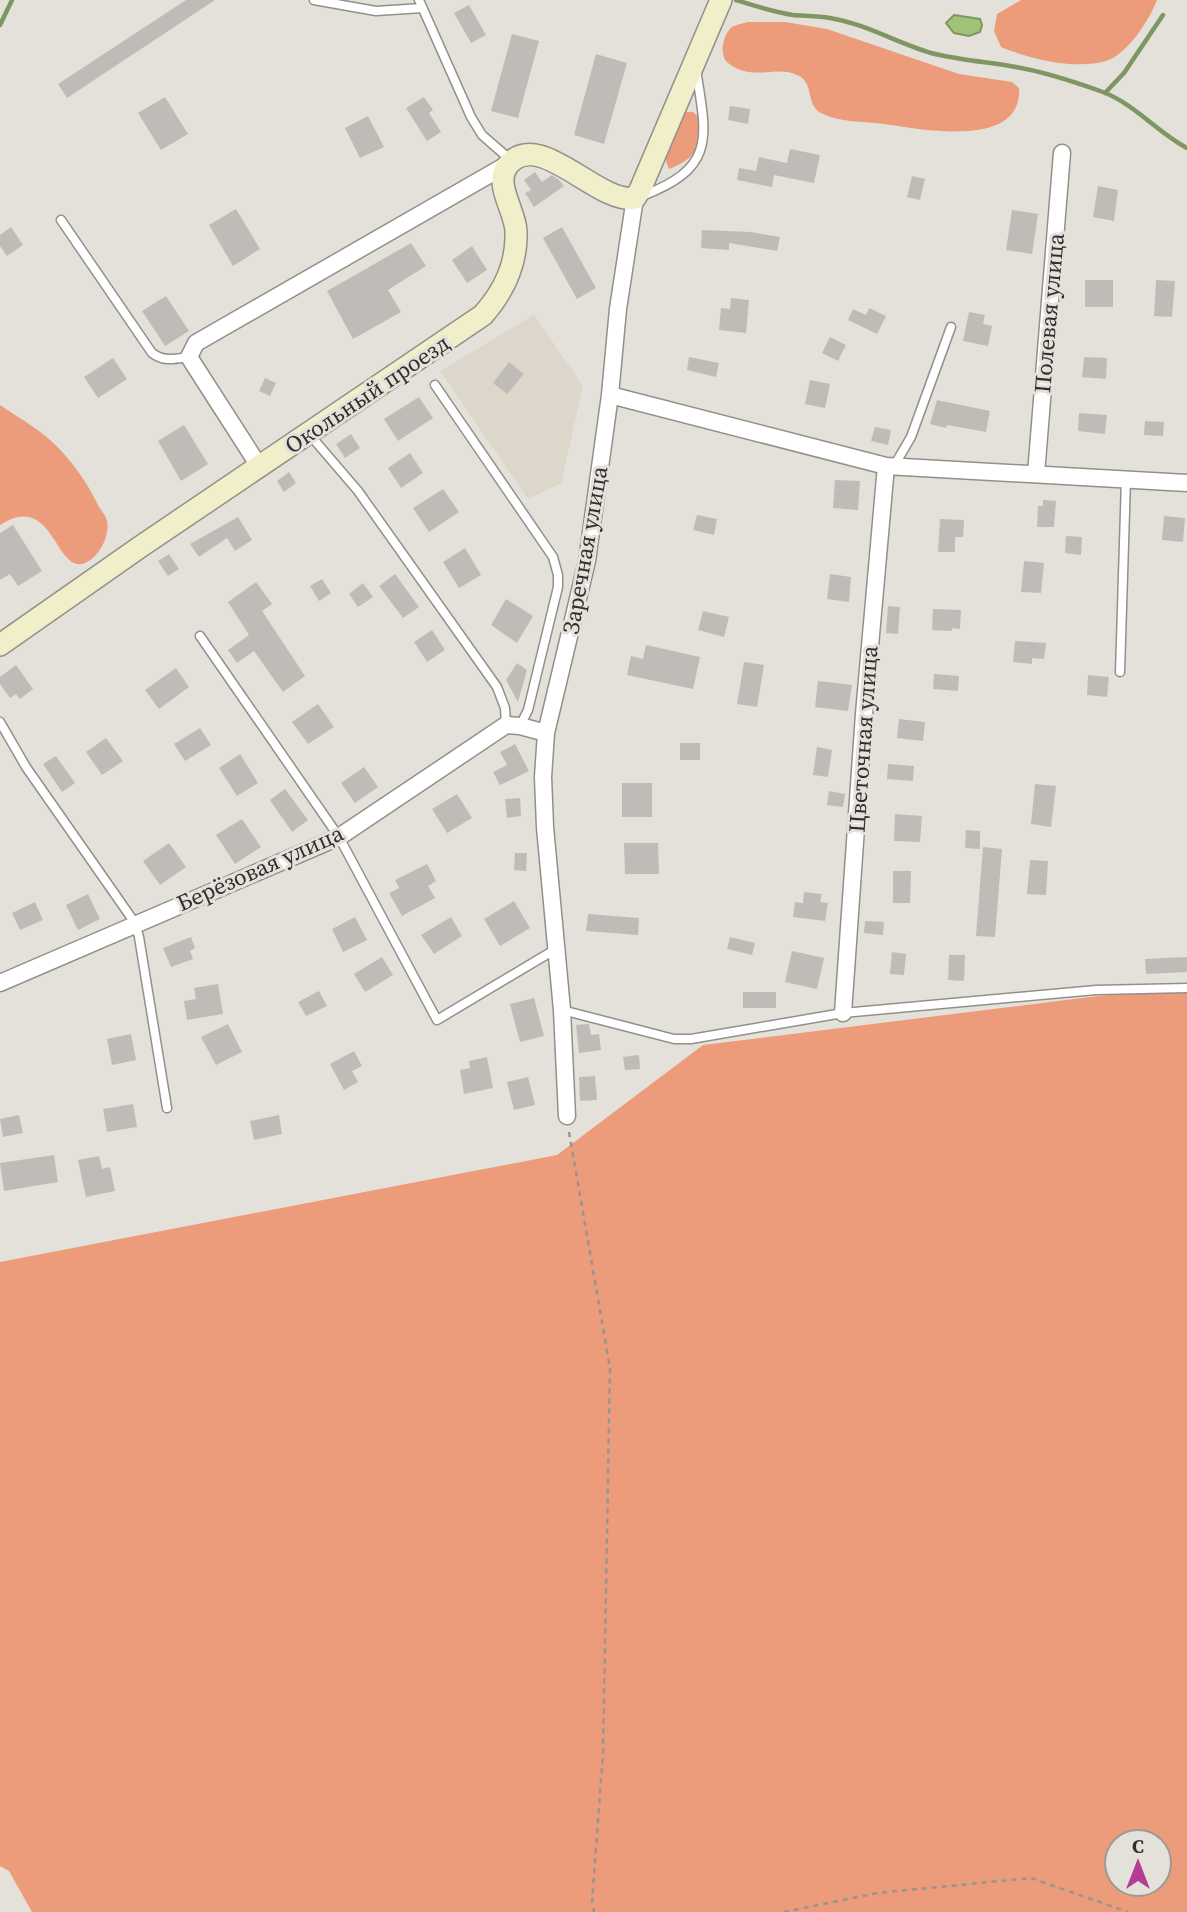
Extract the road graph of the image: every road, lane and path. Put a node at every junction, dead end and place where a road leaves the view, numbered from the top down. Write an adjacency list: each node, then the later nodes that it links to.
1 (314, 0): 3 (lane)
2 (721, 0): 4 (street, Заречная улица)
3 (421, 4): 6 (lane)
4 (695, 64): 7 (street, Заречная улица); 7 (lane)
5 (1062, 153): 16 (street, Полевая улица)
6 (511, 163): 7 (street); 10 (street); 13 (street, Окольный проезд)
7 (635, 198): 12 (street, Заречная улица)
8 (61, 220): 10 (lane)
9 (951, 327): 15 (lane)
10 (189, 357): 14 (street)
11 (435, 385): 23 (lane)
12 (610, 396): 15 (street); 24 (street, Заречная улица)
13 (308, 433): 14 (street, Окольный проезд); 23 (lane)
14 (259, 466): 20 (street, Окольный проезд)
15 (890, 466): 16 (street); 31 (street, Цветочная улица)
16 (1036, 474): 17 (street)
17 (1126, 479): 18 (street); 21 (lane)
18 (1187, 483)
19 (200, 636): 25 (lane)
20 (0, 645)
21 (1120, 672)
22 (0, 722): 26 (lane)
23 (513, 725): 24 (street); 25 (street, Берёзовая улица)
24 (546, 733): 27 (street, Заречная улица)
25 (339, 837): 26 (street, Берёзовая улица); 27 (lane)
26 (135, 923): 28 (street, Берёзовая улица); 32 (lane)
27 (556, 949): 30 (street, Заречная улица)
28 (0, 983)
29 (1187, 988): 31 (lane)
30 (562, 1010): 31 (lane); 33 (street, Заречная улица)
31 (843, 1013)
32 (167, 1108)
33 (566, 1116): 34 (path)
34 (594, 1912)
35 (784, 1912): 36 (path)
36 (1128, 1912)

